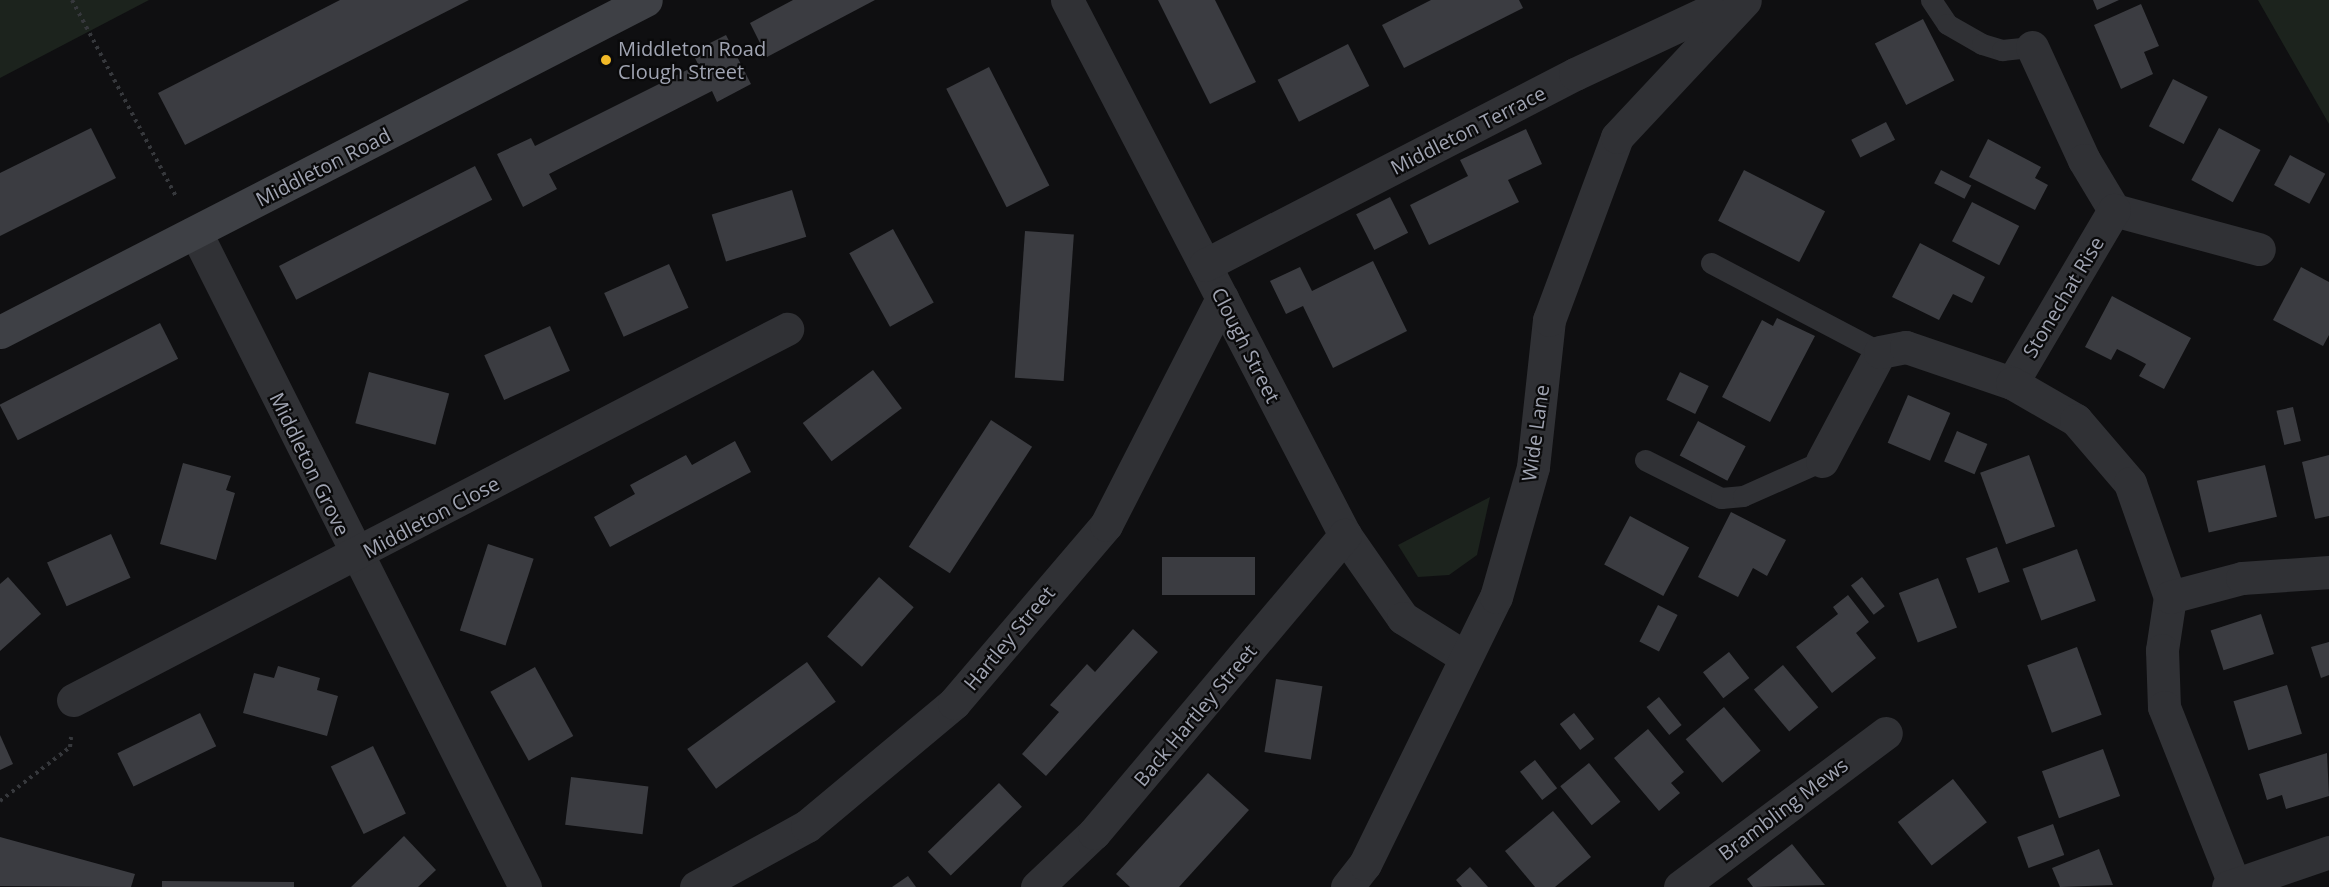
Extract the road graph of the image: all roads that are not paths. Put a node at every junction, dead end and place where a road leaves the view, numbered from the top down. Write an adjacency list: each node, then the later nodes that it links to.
1 (645, 0): 8 (main road, Middleton Road)
2 (1067, 0): 11 (street, Clough Street)
3 (1733, 0): 11 (street, Middleton Terrace)
4 (1745, 0): 23 (street, Wide Lane)
5 (1931, 0): 6 (lane)
6 (2032, 47): 7 (street)
7 (2114, 210): 9 (street); 16 (street, Stonechat Rise)
8 (195, 233): 14 (main road, Middleton Road); 20 (street, Middleton Grove)
9 (2259, 249)
10 (1711, 263): 15 (lane)
11 (1205, 265): 12 (street, Clough Street)
12 (1222, 298): 19 (street, Clough Street); 29 (street, Hartley Street)
13 (787, 329): 20 (street, Middleton Close)
14 (0, 332)
15 (1881, 352): 16 (street); 18 (street)
16 (2012, 383): 22 (street)
17 (1645, 460): 18 (lane)
18 (1822, 461)
19 (1345, 535): 23 (street, Clough Street); 30 (street, Back Hartley Street)
20 (356, 557): 24 (street, Middleton Close); 28 (street, Middleton Grove)
21 (2329, 572): 22 (street)
22 (2170, 597): 27 (street)
23 (1465, 657): 31 (street, Wide Lane)
24 (74, 700)
25 (1887, 733): 32 (street, Brambling Mews)
26 (2329, 852): 27 (street)
27 (2231, 886)
28 (525, 887)
29 (696, 887)
30 (1036, 887)
31 (1347, 887)
32 (1680, 887)

